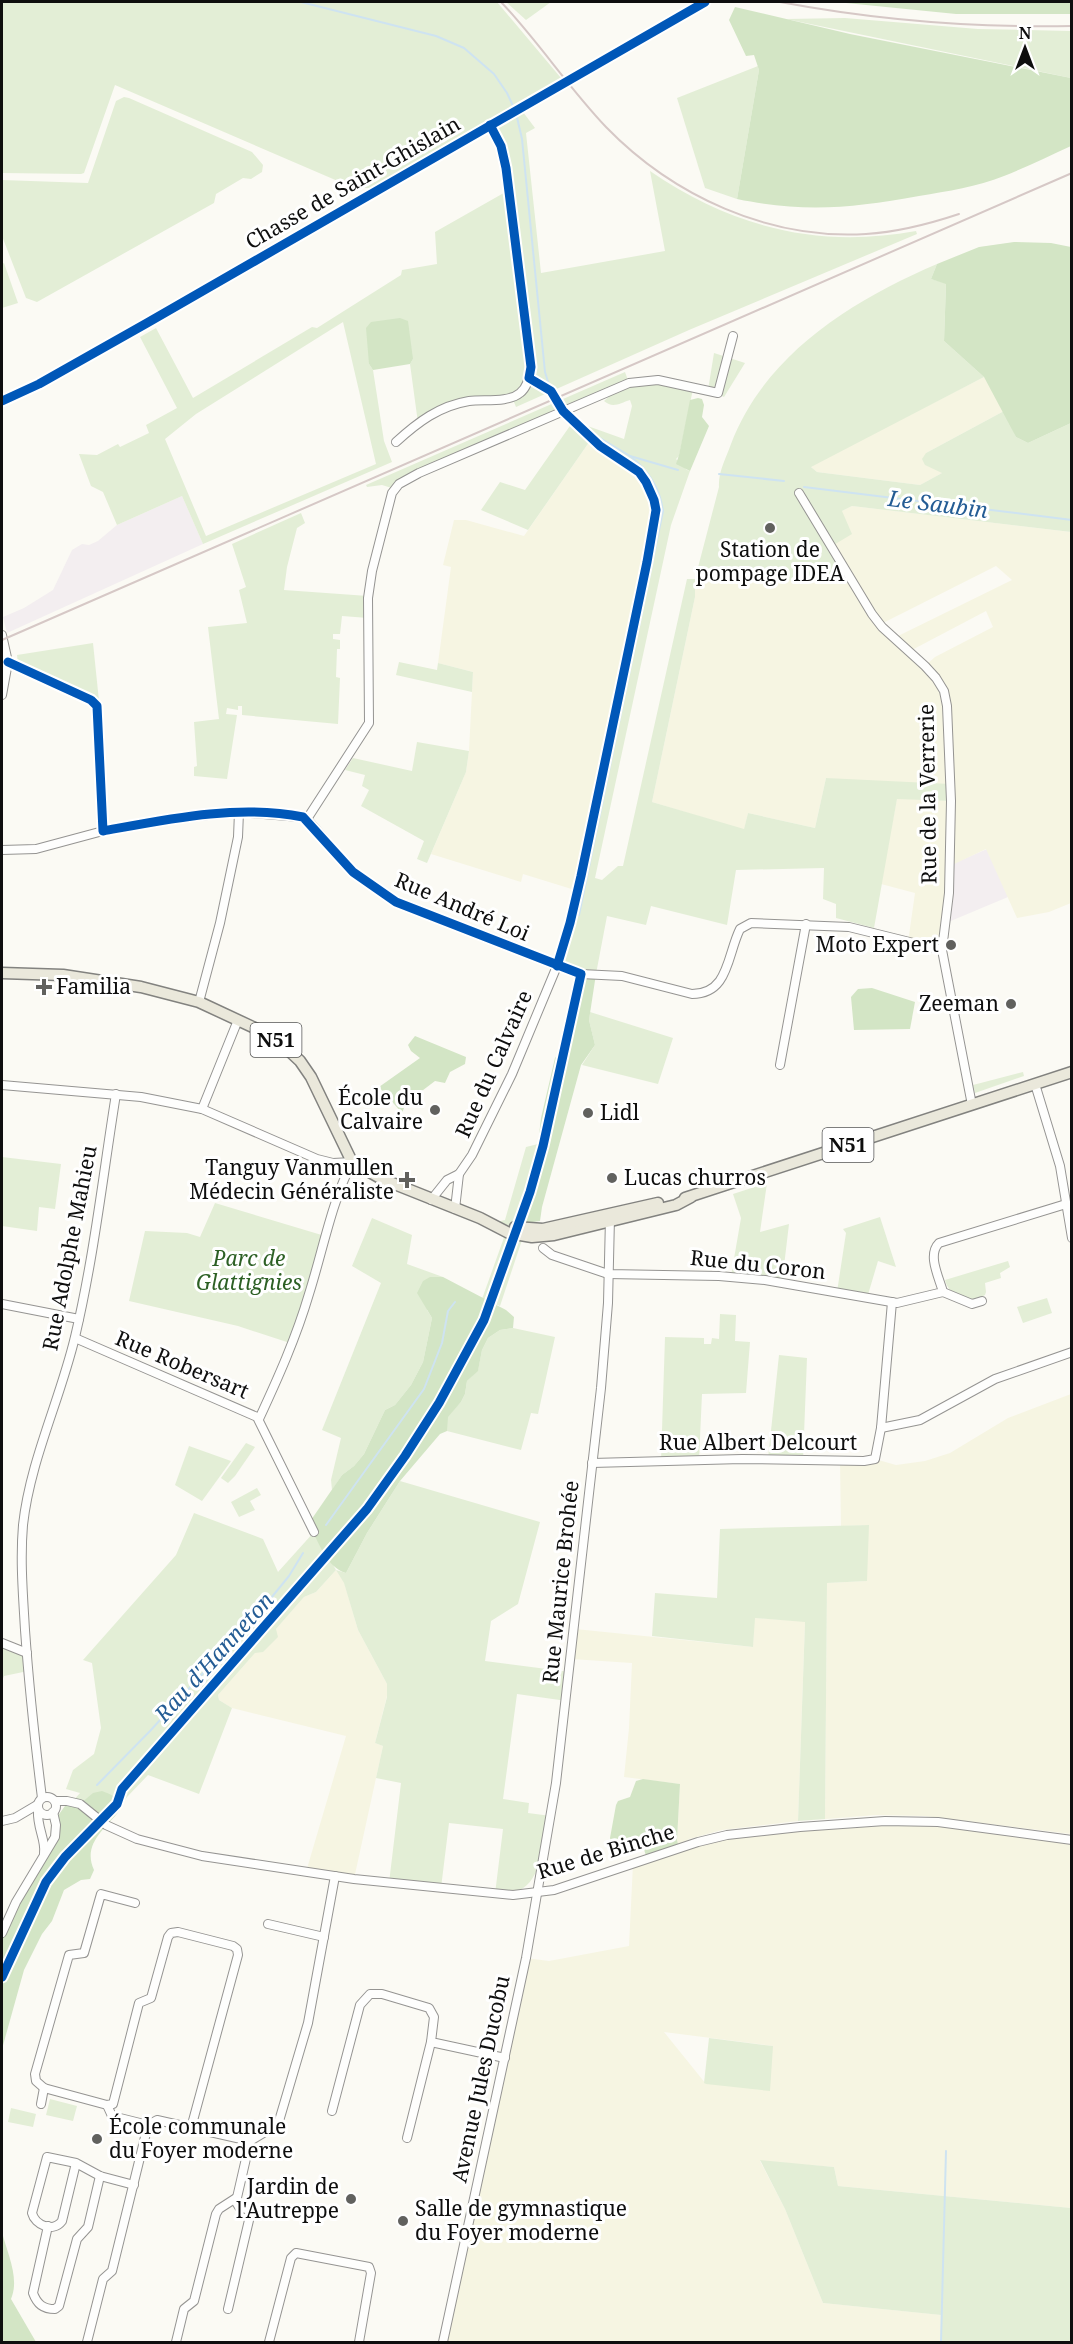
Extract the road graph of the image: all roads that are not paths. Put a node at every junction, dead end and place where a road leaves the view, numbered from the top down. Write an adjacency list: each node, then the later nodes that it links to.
1 (705, 2): 2 (street, Chasse de Saint-Ghislain)
2 (490, 125): 4 (street, Chasse de Saint-Ghislain); 7 (street)
3 (733, 336): 14 (street)
4 (18, 395): 5 (street, Chasse de Saint-Ghislain); 6 (street, Chasse de Saint-Ghislain)
5 (2, 401)
6 (2, 407)
7 (396, 442)
8 (799, 493): 18 (street, Rue de la Verrerie)
9 (2, 635): 10 (street)
10 (8, 662): 11 (street); 12 (street); 15 (street)
11 (2, 674)
12 (2, 694)
13 (239, 812): 14 (street); 15 (street); 21 (street)
14 (307, 819): 19 (street, Rue André Loi)
15 (104, 831): 16 (street)
16 (2, 850)
17 (806, 924): 18 (street, Rue André Loi); 19 (street, Rue André Loi); 23 (street)
18 (942, 950): 28 (street, Rue de la Verrerie)
19 (557, 966): 31 (street, Rue du Calvaire)
20 (2, 973): 21 (main road, N51)
21 (199, 1002): 22 (main road, N51)
22 (238, 1020): 29 (street); 30 (main road, N51)
23 (780, 1065)
24 (1071, 1072): 25 (main road, N51)
25 (1035, 1084): 28 (main road, N51); 33 (street)
26 (2, 1085): 27 (street)
27 (116, 1094): 29 (street); 43 (street, Rue Adolphe Mahieu)
28 (972, 1105): 35 (main road, N51)
29 (202, 1108): 30 (street)
30 (352, 1162): 32 (main road, N51); 46 (street)
31 (459, 1174): 32 (street, Rue du Calvaire); 34 (street, Rue du Calvaire)
32 (431, 1200): 34 (main road, N51)
33 (1066, 1204): 36 (street); 39 (street)
34 (455, 1209): 35 (main road, N51)
35 (610, 1218): 38 (street, Rue Maurice Brohée)
36 (1071, 1238)
37 (543, 1248): 38 (street)
38 (608, 1274): 41 (street, Rue du Coron); 48 (street, Rue Maurice Brohée)
39 (943, 1292): 40 (street); 41 (street, Rue du Coron)
40 (982, 1301)
41 (892, 1302): 47 (street, Rue Albert Delcourt)
42 (2, 1304): 43 (street)
43 (79, 1319): 44 (street, Rue Adolphe Mahieu)
44 (75, 1338): 46 (street, Rue Robersart); 51 (street, Rue Adolphe Mahieu)
45 (1071, 1352): 47 (street)
46 (259, 1419): 49 (street, Rue Robersart)
47 (881, 1428): 48 (street, Rue Albert Delcourt)
48 (592, 1463): 61 (street, Rue Maurice Brohée)
49 (314, 1532)
50 (2, 1643): 51 (street)
51 (27, 1653): 53 (street, Rue Adolphe Mahieu)
52 (55, 1801): 53 (street, Rue de Binche); 54 (street); 60 (street, Rue de Binche)
53 (39, 1804): 54 (street); 55 (street); 57 (street, Rue Adolphe Mahieu)
54 (54, 1812): 59 (street)
55 (15, 1818): 56 (street); 57 (street)
56 (2, 1821)
57 (38, 1826): 59 (street, Rue Adolphe Mahieu)
58 (1071, 1840): 61 (street, Rue de Binche)
59 (44, 1853): 64 (street)
60 (335, 1876): 61 (street, Rue de Binche); 65 (street)
61 (539, 1893): 67 (street, Avenue Jules Ducobu)
62 (135, 1903): 68 (street)
63 (268, 1924): 65 (street)
64 (2, 1933)
65 (324, 1937): 75 (street)
66 (431, 2042): 67 (street); 71 (street); 74 (street)
67 (505, 2058): 86 (street, Avenue Jules Ducobu)
68 (44, 2088): 69 (street); 70 (street)
69 (41, 2104)
70 (106, 2105): 72 (street); 73 (street)
71 (332, 2111)
72 (148, 2125): 73 (street); 78 (street)
73 (191, 2128): 75 (street)
74 (407, 2139)
75 (250, 2141): 79 (street)
76 (76, 2163): 77 (street); 80 (street); 80 (street)
77 (100, 2176): 78 (street); 80 (street)
78 (134, 2185): 82 (street)
79 (236, 2198): 81 (street); 83 (street)
80 (48, 2226)
81 (228, 2309)
82 (87, 2343)
83 (176, 2343)
84 (269, 2343): 85 (street)
85 (358, 2343)
86 (442, 2343)

